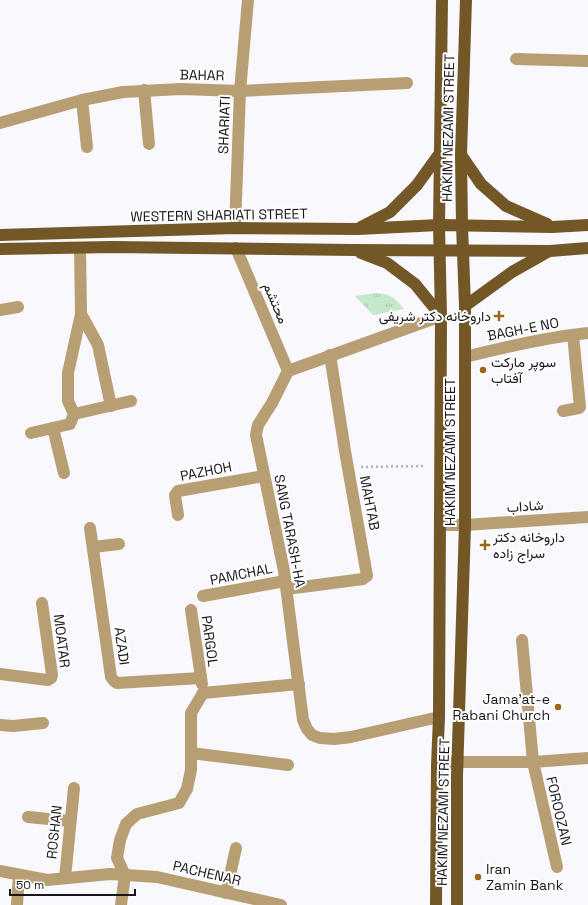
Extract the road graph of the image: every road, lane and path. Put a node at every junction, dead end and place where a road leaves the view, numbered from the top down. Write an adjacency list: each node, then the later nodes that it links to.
1 (248, 0): 8 (street, SHARIATI)
2 (442, 0): 13 (main road, HAKIM NEZAMI STREET)
3 (466, 0): 14 (main road, HAKIM NEZAMI STREET)
4 (516, 59): 5 (street)
5 (588, 61)
6 (407, 83): 8 (street, BAHAR)
7 (144, 90): 8 (street, BAHAR); 9 (street, BAHAR); 11 (street)
8 (240, 91): 19 (street, SHARIATI)
9 (82, 100): 10 (street, BAHAR); 12 (street)
10 (0, 123)
11 (149, 144)
12 (87, 147)
13 (440, 152): 15 (main road, HAKIM NEZAMI STREET); 20 (main road)
14 (461, 155): 16 (main road, HAKIM NEZAMI STREET); 18 (main road)
15 (439, 225): 16 (main road, WESTERN SHARIATI STREET); 20 (main road, WESTERN SHARIATI STREET); 27 (main road, HAKIM NEZAMI STREET)
16 (462, 225): 18 (main road, WESTERN SHARIATI STREET); 28 (main road, HAKIM NEZAMI STREET)
17 (588, 225): 18 (main road, WESTERN SHARIATI STREET)
18 (552, 227)
19 (235, 228): 20 (main road, WESTERN SHARIATI STREET); 21 (main road, WESTERN SHARIATI STREET)
20 (358, 228)
21 (0, 235)
22 (80, 248): 23 (main road); 25 (main road); 33 (street)
23 (236, 248): 26 (main road); 39 (street, محتشم)
24 (588, 248): 29 (main road)
25 (0, 249)
26 (354, 250): 27 (main road); 34 (main road)
27 (439, 250): 28 (main road); 34 (main road, HAKIM NEZAMI STREET)
28 (462, 250): 29 (main road); 30 (main road, HAKIM NEZAMI STREET)
29 (550, 251): 30 (main road)
30 (464, 306): 38 (main road, HAKIM NEZAMI STREET)
31 (18, 307): 32 (street)
32 (0, 310)
33 (81, 314): 41 (street); 43 (street)
34 (441, 316): 37 (street); 46 (main road, HAKIM NEZAMI STREET)
35 (588, 333): 36 (street, BAGH-E NO)
36 (573, 335): 38 (street, BAGH-E NO); 42 (street)
37 (330, 355): 39 (street); 47 (street, MAHTAB)
38 (465, 357): 52 (main road, HAKIM NEZAMI STREET)
39 (288, 370): 49 (street, SANG TARASH-HA)
40 (131, 401): 41 (street)
41 (111, 406): 43 (street)
42 (563, 412)
43 (74, 414): 44 (street)
44 (53, 428): 45 (street); 48 (street)
45 (31, 433)
46 (440, 466): 47 (path); 53 (main road, HAKIM NEZAMI STREET)
47 (348, 467): 57 (street, MAHTAB)
48 (64, 473)
49 (264, 476): 50 (street, PAZHOH); 57 (street, SANG TARASH-HA)
50 (178, 515)
51 (588, 516): 52 (street, شاداب)
52 (465, 525): 53 (street, شاداب); 71 (main road, HAKIM NEZAMI STREET)
53 (440, 526): 66 (main road, HAKIM NEZAMI STREET)
54 (90, 528): 56 (street, AZADI)
55 (119, 544): 56 (street)
56 (93, 547): 63 (street, AZADI)
57 (286, 585): 58 (street, PAMCHAL); 64 (street, SANG TARASH-HA)
58 (203, 596)
59 (42, 603): 62 (street, MOATAR)
60 (191, 610): 63 (street, PARGOL)
61 (522, 640): 72 (street, FOROOZAN)
62 (0, 674)
63 (201, 678): 65 (street, PARGOL)
64 (299, 684): 65 (street); 66 (street, SANG TARASH-HA)
65 (203, 693): 69 (street)
66 (439, 717): 74 (main road, HAKIM NEZAMI STREET)
67 (43, 723): 68 (street)
68 (0, 725)
69 (190, 753): 73 (street); 82 (street)
70 (588, 758): 72 (street)
71 (458, 762): 72 (street); 74 (street); 89 (main road, HAKIM NEZAMI STREET)
72 (533, 762): 79 (street, FOROOZAN)
73 (288, 765)
74 (437, 765): 88 (main road, HAKIM NEZAMI STREET)
75 (74, 788): 77 (street, ROSHAN)
76 (28, 817): 77 (street)
77 (70, 821): 83 (street, ROSHAN)
78 (236, 848): 84 (street)
79 (557, 867)
80 (0, 871): 81 (street, PACHENAR)
81 (19, 874): 83 (street, PACHENAR); 85 (street)
82 (125, 875): 83 (street, PACHENAR); 84 (street, PACHENAR); 86 (street)
83 (65, 878)
84 (226, 893): 87 (street, PACHENAR)
85 (17, 905)
86 (121, 905)
87 (281, 905)
88 (436, 905)
89 (457, 905)

